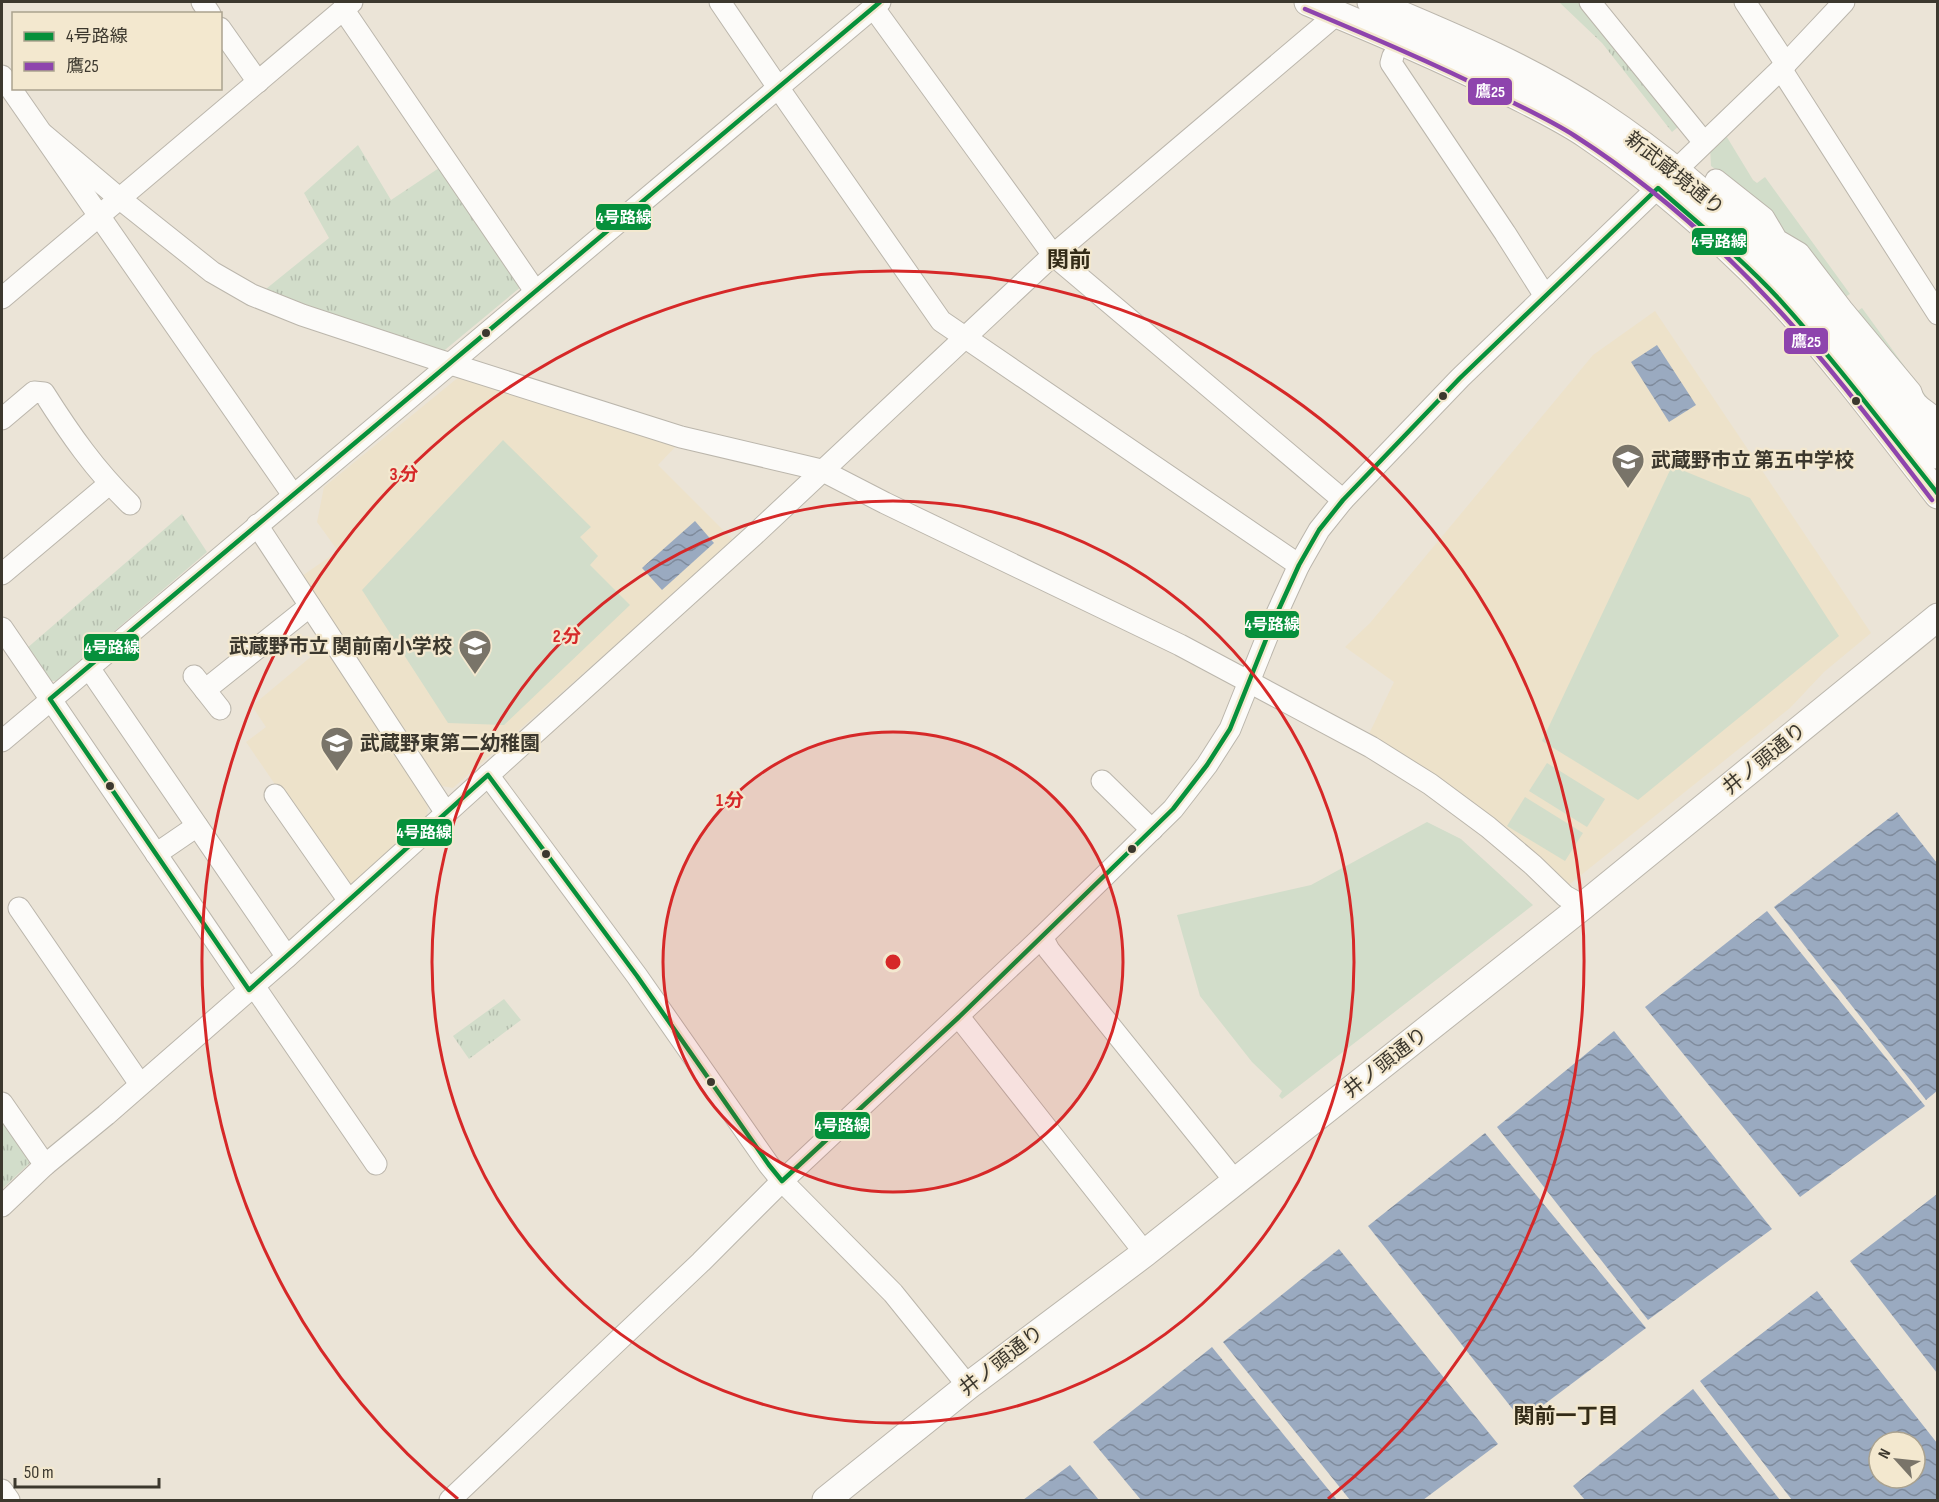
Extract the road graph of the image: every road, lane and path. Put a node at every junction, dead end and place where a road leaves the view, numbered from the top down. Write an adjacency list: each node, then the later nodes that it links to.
1 (720, 2): 15 (street)
2 (1308, 2): 9 (main road, 新武蔵境通り)
3 (1371, 2): 18 (main road, 新武蔵境通り)
4 (1590, 2): 17 (street)
5 (1744, 2): 12 (street)
6 (1844, 2): 12 (street)
7 (876, 4): 15 (street); 22 (street)
8 (348, 5): 14 (street); 23 (street)
9 (1337, 14): 18 (main road, 新武蔵境通り); 22 (street)
10 (222, 31): 14 (street)
11 (1393, 56): 24 (street)
12 (1783, 67): 18 (street); 26 (street)
13 (2, 76): 16 (street)
14 (258, 82): 20 (street)
15 (777, 86): 23 (street); 27 (street)
16 (42, 134): 20 (street); 21 (street)
17 (1698, 135)
18 (1666, 179): 24 (street); 31 (main road, 新武蔵境通り); 35 (main road, 新武蔵境通り)
19 (1716, 180): 30 (street)
20 (119, 198): 21 (street); 28 (street)
21 (98, 217): 25 (street); 34 (street)
22 (1053, 255): 27 (street); 36 (street)
23 (536, 291): 28 (street)
24 (1545, 296): 36 (street)
25 (2, 298)
26 (1938, 314)
27 (963, 338): 32 (street); 39 (street)
28 (449, 364): 32 (street); 34 (street)
29 (2, 419): 33 (street)
30 (1938, 422)
31 (1938, 455)
32 (821, 470): 45 (street); 49 (street)
33 (109, 484): 37 (street); 40 (street)
34 (293, 495): 38 (street)
35 (1938, 495)
36 (1343, 500): 39 (street)
37 (130, 504)
38 (257, 525): 41 (street); 44 (street)
39 (1299, 565): 45 (street)
40 (2, 574)
41 (310, 606): 47 (street); 52 (street)
42 (1938, 616): 57 (main road, 井ノ頭通り)
43 (2, 628): 46 (street)
44 (89, 668): 46 (street); 53 (street)
45 (1249, 682): 54 (street); 57 (street)
46 (50, 699): 48 (street); 55 (street)
47 (220, 709)
48 (2, 741)
49 (488, 776): 52 (street); 67 (street)
50 (1102, 781): 54 (street)
51 (275, 795): 56 (street)
52 (446, 813): 56 (street)
53 (197, 826): 55 (street); 60 (street)
54 (1152, 830): 59 (street)
55 (156, 854): 61 (street)
56 (349, 900): 60 (street)
57 (1583, 906): 68 (main road, 井ノ頭通り)
58 (19, 908): 63 (street)
59 (1042, 937): 62 (street); 68 (street)
60 (287, 957): 61 (street)
61 (251, 988): 63 (street); 65 (street)
62 (959, 1017): 67 (street); 70 (street)
63 (140, 1084): 66 (street)
64 (2, 1103): 66 (street)
65 (376, 1164)
66 (45, 1165): 69 (street)
67 (782, 1181): 71 (street); 74 (street)
68 (1235, 1181): 70 (main road, 井ノ頭通り)
69 (2, 1206)
70 (1144, 1252): 71 (main road, 井ノ頭通り)
71 (968, 1386): 75 (main road, 井ノ頭通り)
72 (2, 1490): 73 (street)
73 (9, 1500)
74 (450, 1500)
75 (826, 1500)

